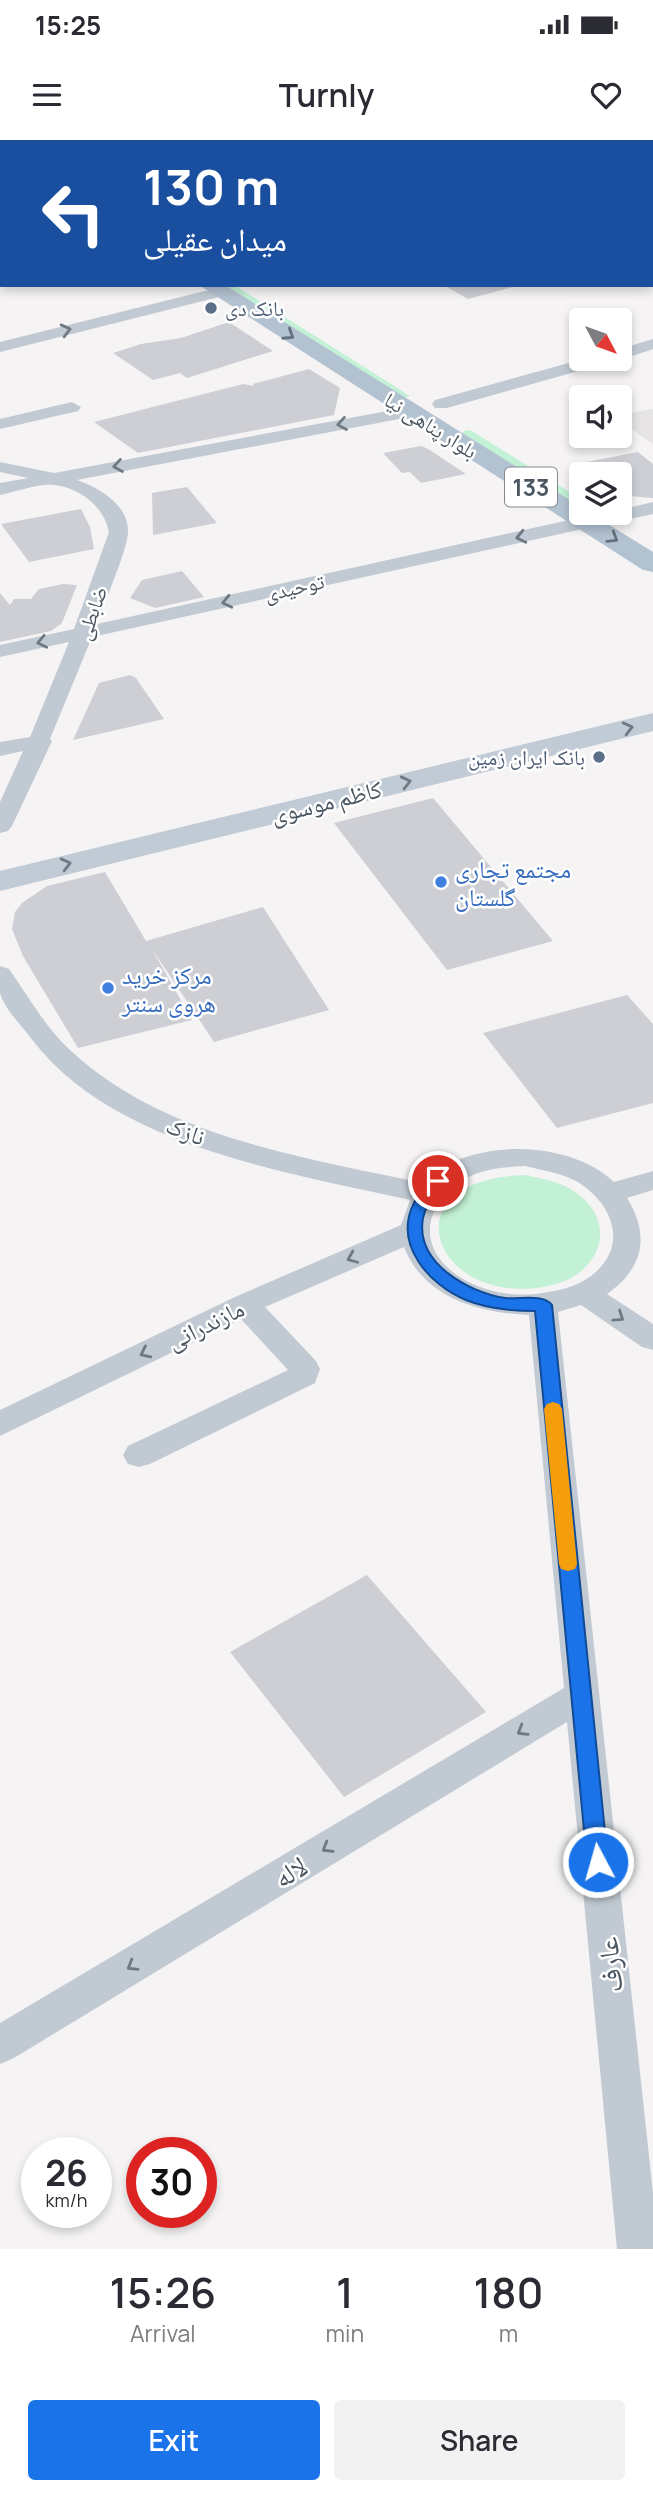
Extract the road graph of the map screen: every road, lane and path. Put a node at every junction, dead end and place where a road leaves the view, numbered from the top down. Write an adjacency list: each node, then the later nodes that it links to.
1 (251, 287): 7 (main road, بلوار پناهی نیا / 133)
2 (216, 288): 4 (street, one-way to 2); 9 (main road, بلوار پناهی نیا / 133, one-way to 9)
3 (653, 344): 5 (street)
4 (0, 347)
5 (632, 350)
6 (569, 368): 7 (street)
7 (441, 404): 9 (main road); 11 (main road, بلوار پناهی نیا / 133)
8 (72, 407): 10 (street)
9 (409, 412): 13 (street, one-way to 13); 16 (main road, بلوار پناهی نیا / 133)
10 (0, 424)
11 (534, 461)
12 (0, 467): 13 (street, ضابطی)
13 (49, 479): 14 (street); 23 (street, ضابطی)
14 (0, 489)
15 (653, 508): 17 (street)
16 (569, 511)
17 (632, 512)
18 (632, 521): 21 (main road)
19 (574, 525): 23 (street, توحیدی, one-way to 23)
20 (592, 525): 22 (main road, بلوار پناهی نیا / 133, one-way to 22)
21 (653, 534)
22 (653, 564)
23 (85, 634): 24 (street, توحیدی, one-way to 24); 26 (street, ضابطی)
24 (0, 651)
25 (653, 722): 29 (main road, کاظم موسوی, one-way to 25)
26 (41, 741): 27 (street); 28 (street, ضابطی)
27 (0, 749)
28 (0, 826)
29 (0, 880)
30 (0, 974): 33 (street, نازک)
31 (653, 1180): 32 (street)
32 (610, 1193): 33 (street); 35 (street)
33 (426, 1194): 34 (street)
34 (414, 1231): 36 (street, مازندرانی, one-way to 36); 37 (street)
35 (586, 1294): 37 (street); 38 (street, one-way to 38)
36 (245, 1304): 39 (street, مازندرانی, one-way to 39); 40 (street)
37 (543, 1305): 41 (street, عارف)
38 (653, 1339)
39 (0, 1424)
40 (139, 1455)
41 (581, 1696): 42 (street, لاله, one-way to 42); 43 (street, عارف)
42 (0, 2045)
43 (638, 2249)

